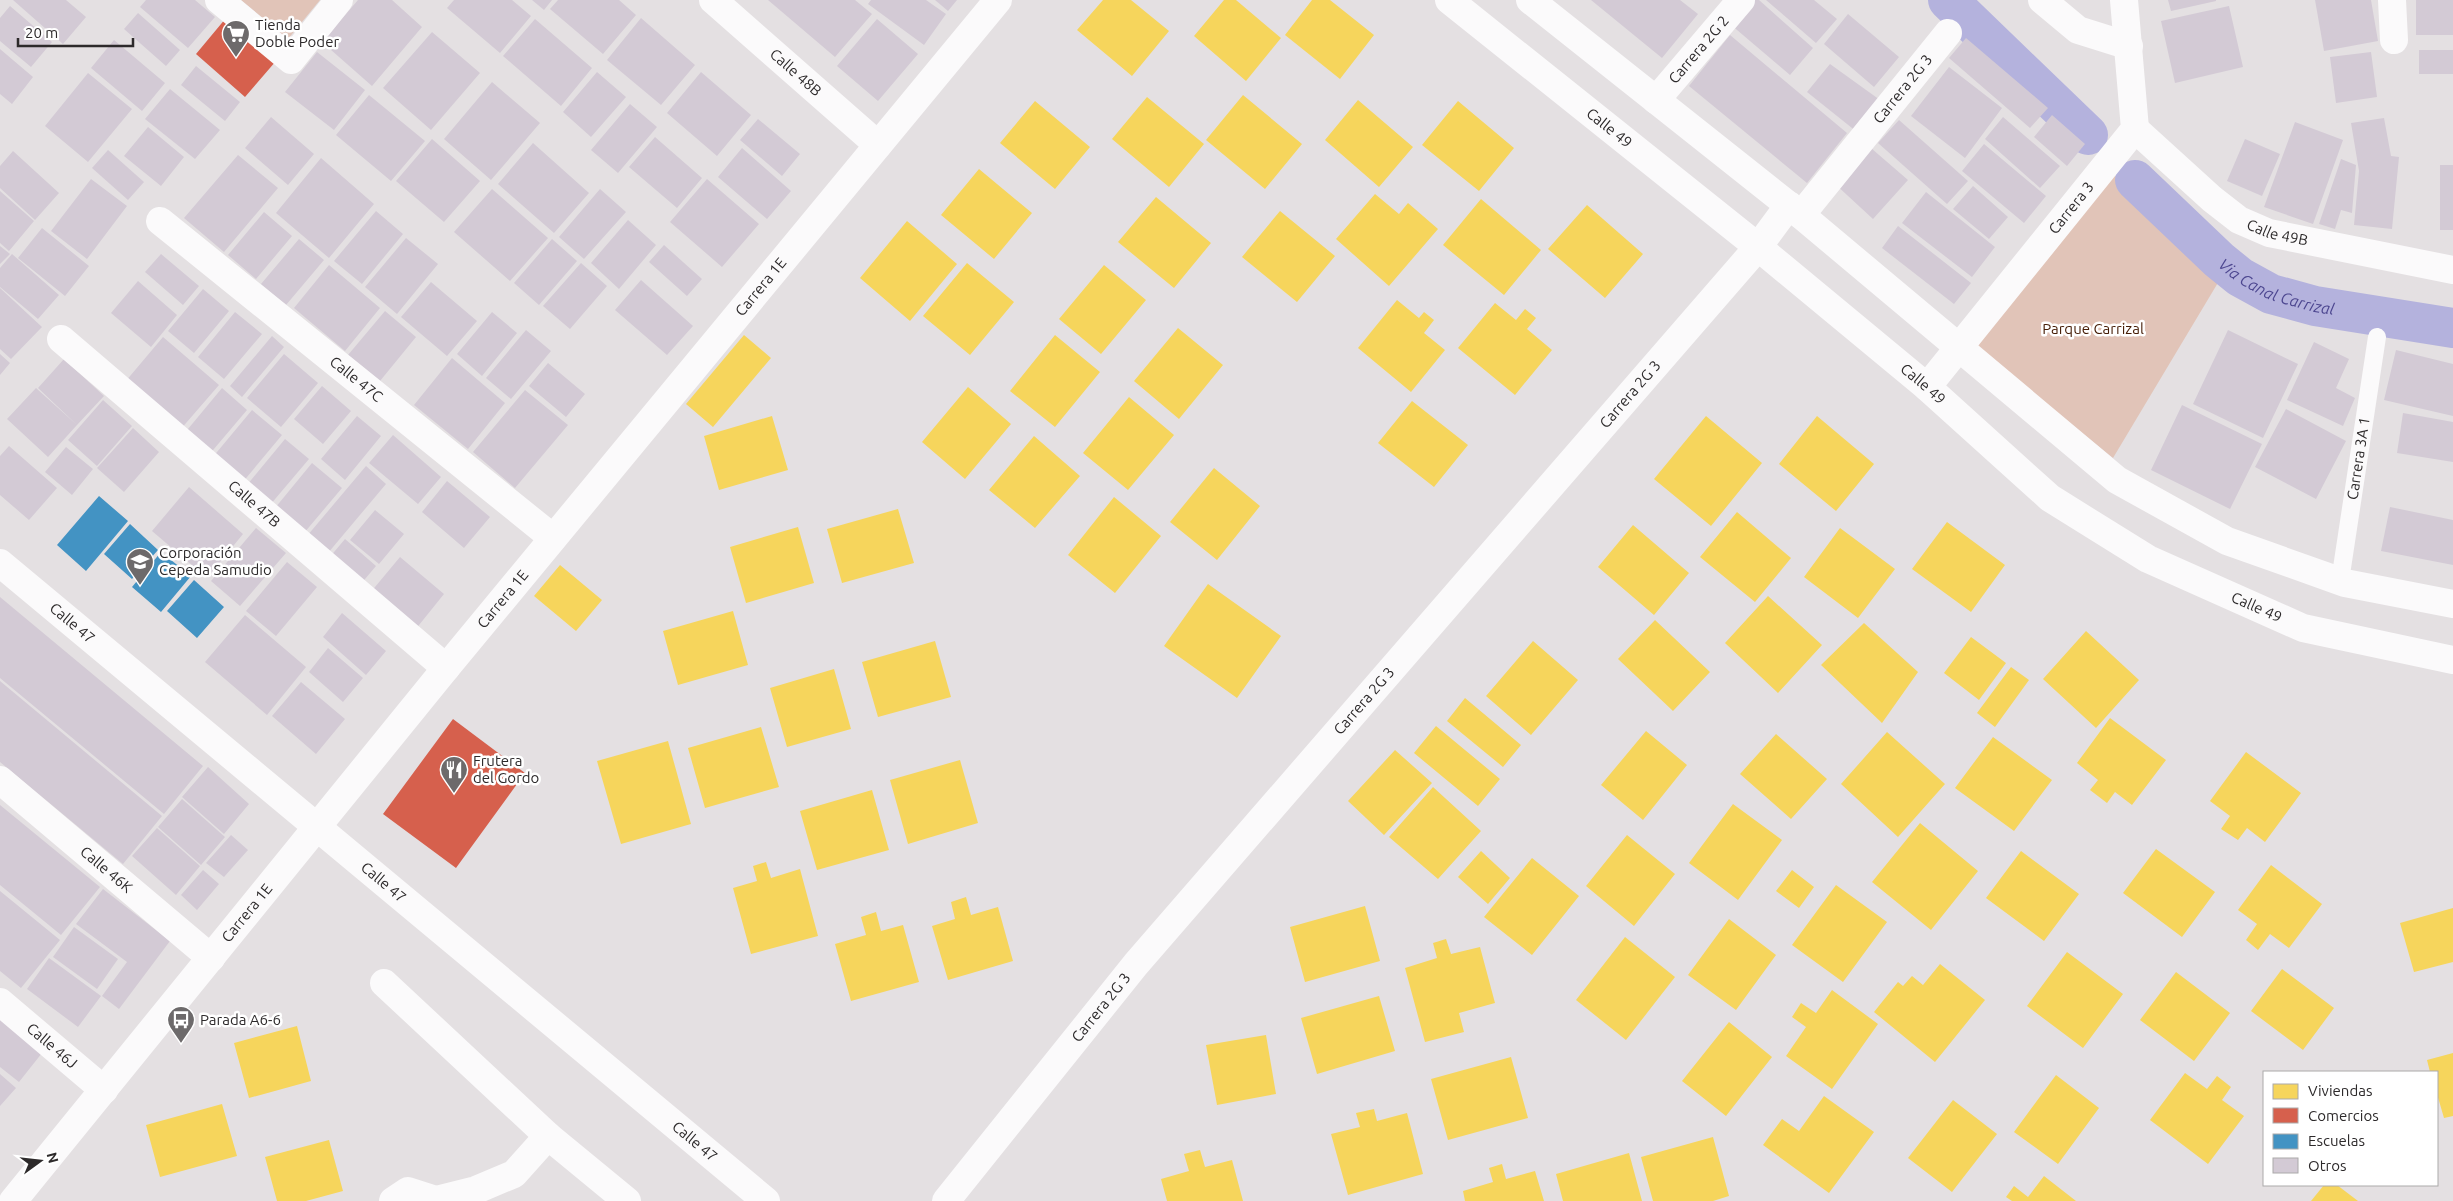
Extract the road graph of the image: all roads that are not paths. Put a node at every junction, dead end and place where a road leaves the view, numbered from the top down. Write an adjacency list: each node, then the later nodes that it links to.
1 (219, 0): 2 (street)
2 (339, 0)
3 (713, 0): 16 (street, Calle 48B)
4 (998, 0): 16 (street, Carrera 1E)
5 (1449, 0): 19 (street, Calle 49)
6 (1530, 0): 14 (street)
7 (1741, 0): 14 (street, Carrera 2G 2)
8 (2042, 0): 13 (street)
9 (2124, 0): 13 (street)
10 (2392, 0): 12 (street)
11 (1948, 33): 17 (street, Carrera 2G 3)
12 (2394, 40)
13 (2129, 46): 15 (street)
14 (1656, 100): 17 (street)
15 (2135, 129): 20 (street, Calle 49B); 23 (street, Carrera 3)
16 (878, 145): 25 (street, Carrera 1E)
17 (1795, 210): 19 (street, Carrera 2G 3); 23 (street)
18 (160, 220): 25 (street, Calle 47C)
19 (1758, 247): 24 (street, Calle 49); 42 (street, Carrera 2G 3)
20 (2453, 270)
21 (2377, 338): 27 (lane, Carrera 3A 1)
22 (61, 339): 30 (street, Calle 47B)
23 (1958, 346): 24 (street, Carrera 3); 27 (street)
24 (1927, 387): 29 (street, Calle 49)
25 (553, 538): 30 (street, Carrera 1E)
26 (0, 563): 32 (street, Calle 47)
27 (2340, 581): 28 (street)
28 (2453, 604)
29 (2453, 660)
30 (446, 668): 32 (street, Carrera 1E)
31 (0, 780): 33 (street, Calle 46K)
32 (318, 828): 33 (street, Carrera 1E); 41 (street, Calle 47)
33 (212, 958): 36 (street, Carrera 1E)
34 (384, 983): 37 (street)
35 (0, 1002): 36 (street, Calle 46J)
36 (104, 1090): 38 (street, Carrera 1E)
37 (548, 1136): 39 (street); 40 (street)
38 (14, 1201)
39 (393, 1201)
40 (627, 1201)
41 (766, 1201)
42 (946, 1201)

